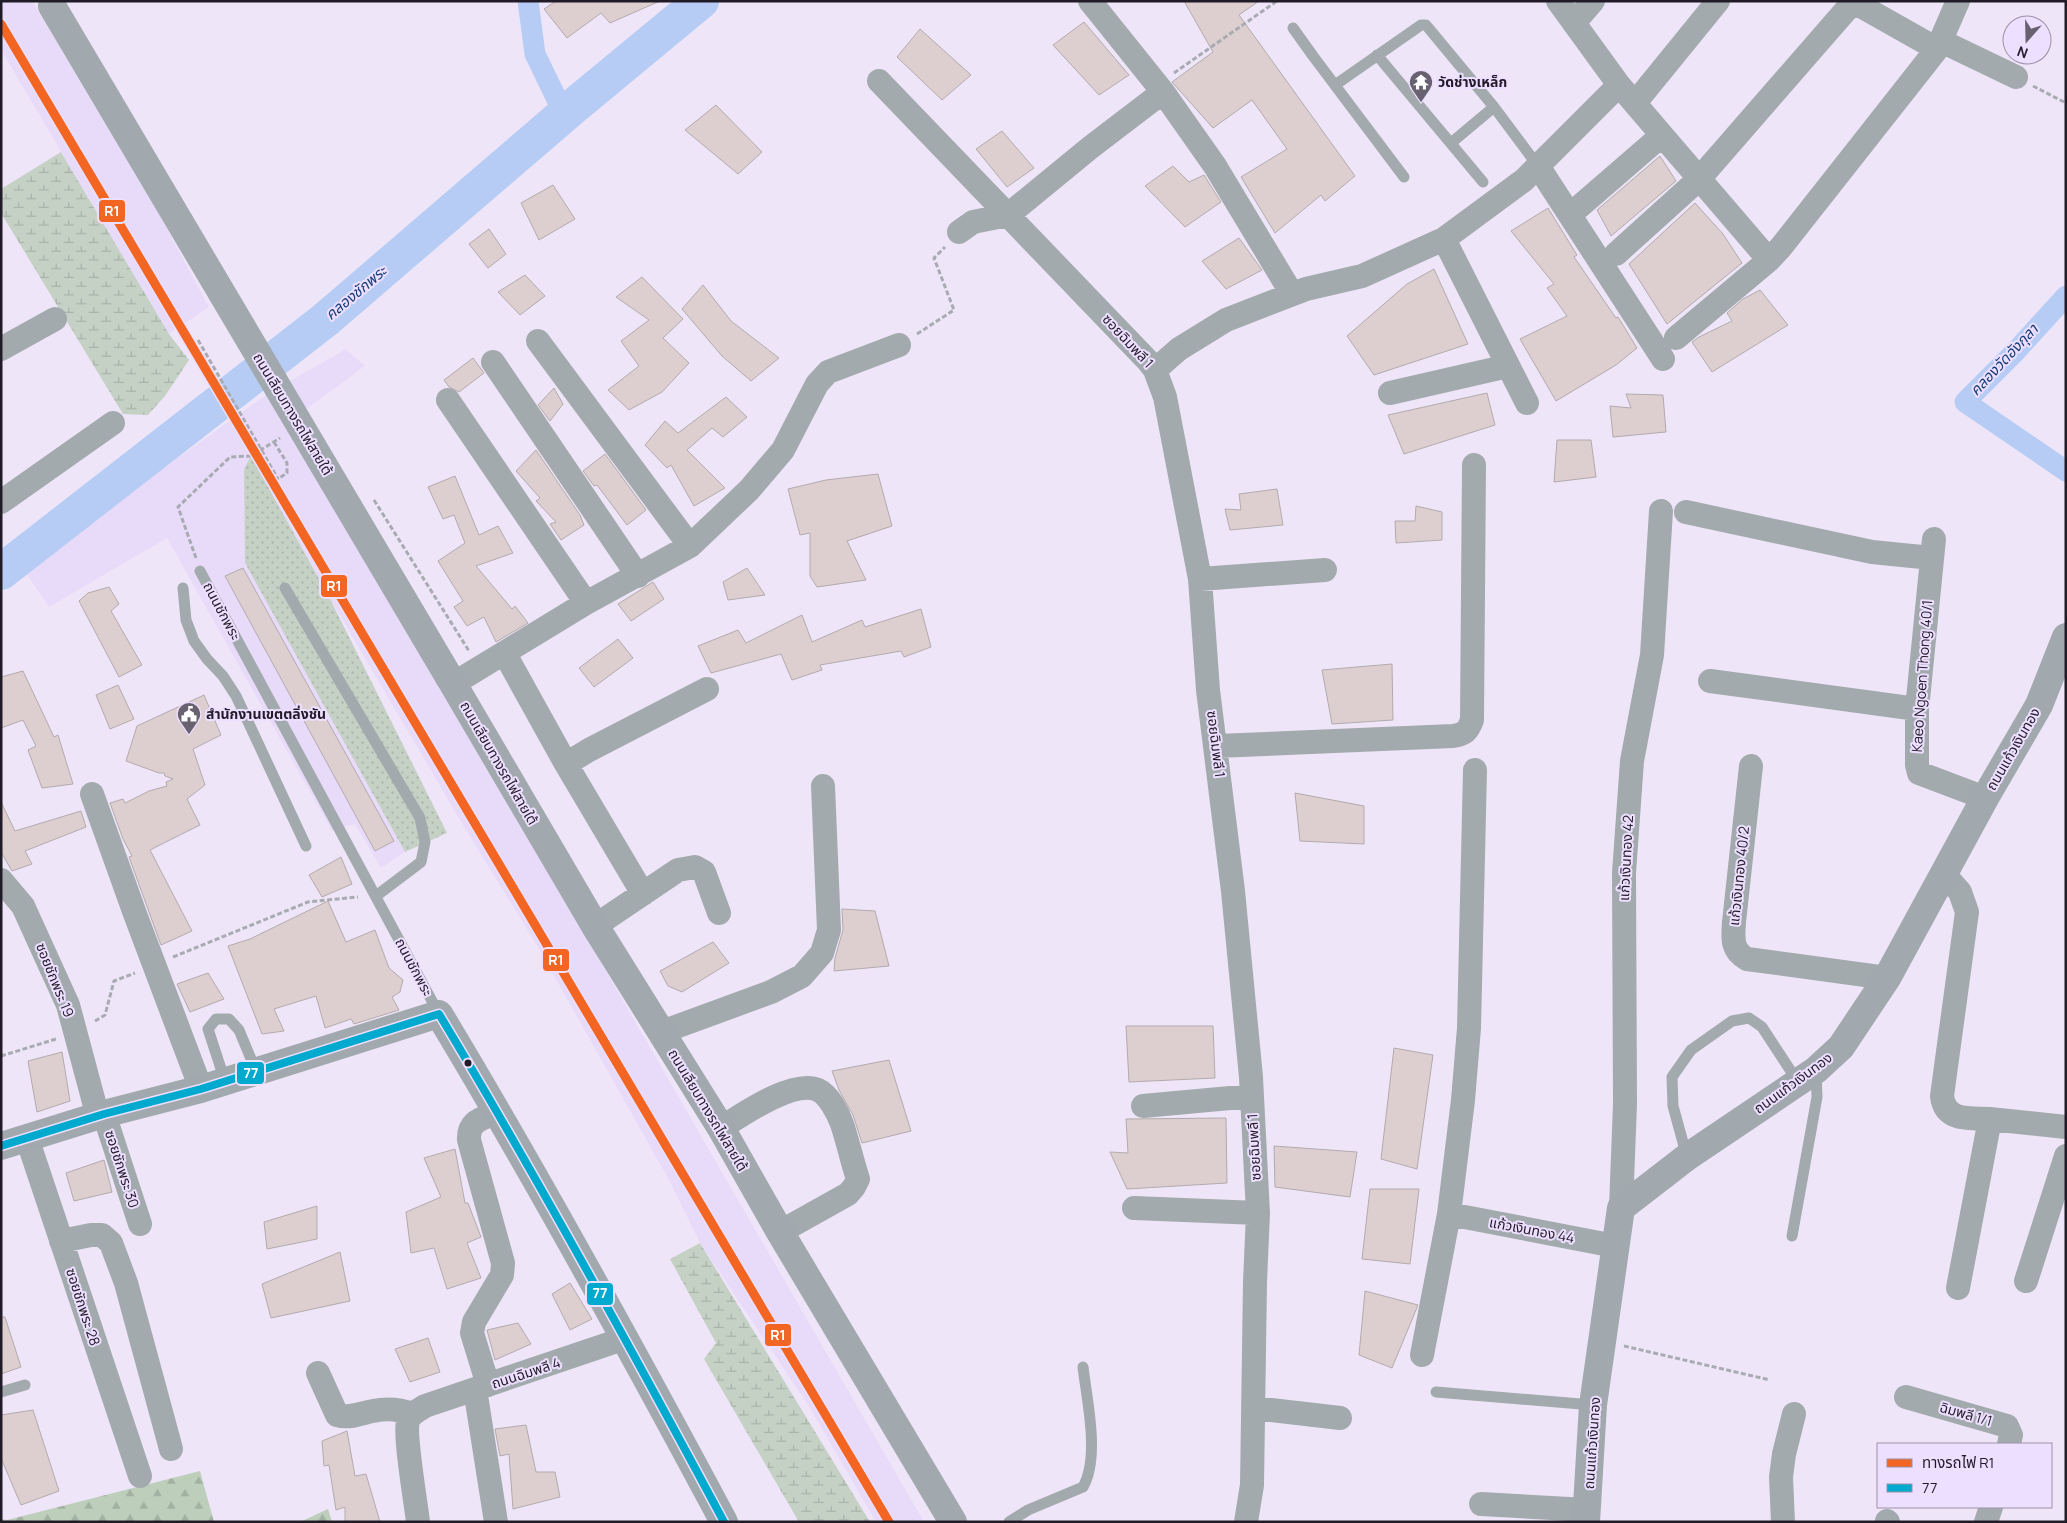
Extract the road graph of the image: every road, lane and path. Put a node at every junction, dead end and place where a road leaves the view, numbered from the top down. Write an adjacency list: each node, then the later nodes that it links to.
1 (1090, 1): 17 (street)
2 (1277, 1): 17 (path)
3 (1558, 1): 9 (street)
4 (1593, 1): 9 (street)
5 (1718, 1): 18 (street)
6 (1853, 1): 11 (street); 25 (street)
7 (1958, 1): 11 (street)
8 (50, 4): 63 (street, ถนนเลียบทางรถไฟสายใต้, bridge)
9 (1574, 23): 16 (street)
10 (1293, 28): 15 (lane)
11 (1939, 45): 13 (street); 32 (street)
12 (1377, 55): 15 (lane); 20 (lane); 22 (lane)
13 (2016, 77): 19 (path)
14 (879, 81): 28 (street, ซอยฉิมพลี 1)
15 (1336, 85): 24 (lane)
16 (1619, 85): 18 (street); 23 (street)
17 (1160, 88): 28 (street); 33 (street)
18 (1635, 103): 21 (street)
19 (2066, 103)
20 (1494, 107): 22 (lane); 23 (lane)
21 (1660, 136): 25 (street); 27 (street)
22 (1450, 143): 26 (lane)
23 (1538, 166): 30 (street); 40 (street)
24 (1404, 177)
25 (1699, 179): 31 (street); 32 (street)
26 (1483, 182)
27 (1579, 207)
28 (1008, 215): 29 (street); 43 (street, ซอยฉิมพลี 1)
29 (959, 232): 38 (path)
30 (1444, 239): 33 (street); 42 (street)
31 (1616, 254)
32 (1769, 260): 35 (street)
33 (1292, 294): 43 (street)
34 (55, 319): 39 (street)
35 (1676, 338)
36 (198, 340): 48 (path, bridge)
37 (538, 341): 53 (street)
38 (899, 345): 53 (street)
39 (1, 349)
40 (1663, 359)
41 (494, 362): 56 (street)
42 (1508, 366): 44 (street); 46 (street)
43 (1155, 370): 57 (street, ซอยฉิมพลี 1)
44 (1390, 392)
45 (448, 400): 60 (street)
46 (1527, 403)
47 (113, 423): 50 (street)
48 (274, 442)
49 (1474, 465): 67 (street)
50 (1, 502)
51 (1661, 512): 101 (street, แก้วเงินทอง 42)
52 (1686, 512): 66 (street, Kaeo Ngoen Thong 40/1)
53 (690, 546): 56 (street)
54 (1325, 570): 57 (street)
55 (200, 571): 78 (lane, ถนนชักพระ)
56 (638, 576): 60 (street)
57 (1200, 579): 67 (street, ซอยฉิมพลี 1)
58 (183, 588): 74 (lane)
59 (284, 588): 78 (lane)
60 (586, 603): 62 (street)
61 (2066, 637): 73 (street, ถนนแก้วเงินทอง)
62 (505, 654): 63 (street); 68 (street)
63 (451, 680): 80 (street, ถนนเลียบทางรถไฟสายใต้)
64 (1710, 681): 66 (street)
65 (707, 689): 68 (street)
66 (1917, 709): 73 (street, Kaeo Ngoen Thong 40/1)
67 (1216, 746): 90 (street, ซอยฉิมพลี 1)
68 (566, 764): 77 (street)
69 (1751, 766): 82 (street, แก้วเงินทอง 40/2)
70 (1475, 770): 103 (street)
71 (823, 786): 85 (street)
72 (92, 794): 81 (street)
73 (1985, 798): 75 (street, ถนนแก้วเงินทอง)
74 (306, 846)
75 (1944, 874): 82 (street, ถนนแก้วเงินทอง); 94 (street)
76 (1, 880): 84 (street, ซอยชักพระ 19)
77 (642, 894): 79 (street); 80 (street)
78 (376, 896): 81 (path); 83 (lane, ถนนชักพระ)
79 (719, 913)
80 (595, 926): 85 (street, ถนนเลียบทางรถไฟสายใต้)
81 (154, 965): 84 (path); 89 (street)
82 (1887, 978): 88 (street, ถนนแก้วเงินทอง)
83 (439, 1014): 87 (street, ถนนชักพระ); 92 (street)
84 (75, 1033): 86 (path); 93 (street, ซอยชักพระ 19)
85 (661, 1034): 96 (street, ถนนเลียบทางรถไฟสายใต้)
86 (1, 1056)
87 (256, 1071): 89 (street, ถนนชักพระ); 89 (lane)
88 (1807, 1076): 99 (street, ถนนแก้วเงินทอง); 99 (lane); 106 (lane)
89 (213, 1085): 93 (street, ถนนชักพระ)
90 (1252, 1096): 91 (street); 102 (street, ซอยฉิมพลี 1)
91 (1143, 1106)
92 (498, 1112): 111 (street); 118 (street)
93 (101, 1116): 97 (street, ถนนชักพระ); 104 (street, ซอยชักพระ 30)
94 (1990, 1119): 95 (street); 110 (street)
95 (2066, 1127)
96 (721, 1128): 105 (street, ถนนเลียบทางรถไฟสายใต้); 105 (street)
97 (11, 1141): 107 (street, ซอยชักพระ 28)
98 (2066, 1156): 109 (street)
99 (1687, 1157): 101 (street, ถนนแก้วเงินทอง)
100 (1134, 1208): 102 (street)
101 (1621, 1208): 108 (street, ถนนแก้วเงินทอง)
102 (1258, 1213): 123 (street, ซอยฉิมพลี 1)
103 (1449, 1214): 108 (street, แก้วเงินทอง 44); 113 (street)
104 (140, 1224)
105 (780, 1232): 136 (street, ถนนเลียบทางรถไฟสายใต้)
106 (1792, 1236)
107 (61, 1241): 128 (street); 129 (street, ซอยชักพระ 28)
108 (1615, 1246): 112 (street, ถนนแก้วเงินทอง)
109 (2026, 1281)
110 (1958, 1288)
111 (626, 1338): 118 (street, ถนนฉิมพลี 4); 135 (street)
112 (1602, 1341): 116 (path); 122 (street, ถนนแก้วเงินทอง)
113 (1422, 1355)
114 (1083, 1367): 137 (lane)
115 (318, 1373): 124 (street)
116 (1770, 1380)
117 (25, 1385): 119 (lane)
118 (482, 1387): 124 (street, ถนนฉิมพลี 4); 134 (street)
119 (1, 1392)
120 (1436, 1392): 122 (lane)
121 (1906, 1397): 127 (street, ฉิมพลี 1/1)
122 (1593, 1404): 132 (street, ถนนแก้วเงินทอง)
123 (1254, 1408): 126 (street); 138 (street, ซอยฉิมพลี 1)
124 (419, 1410): 133 (street)
125 (1794, 1414): 139 (street)
126 (1340, 1418)
127 (2010, 1443)
128 (171, 1449)
129 (140, 1476)
130 (1481, 1504): 132 (street)
131 (1991, 1508): 140 (street)
132 (1587, 1516)
133 (418, 1522)
134 (496, 1522)
135 (724, 1522)
136 (954, 1522)
137 (1008, 1522)
138 (1246, 1522)
139 (1783, 1522)
140 (1986, 1522)

